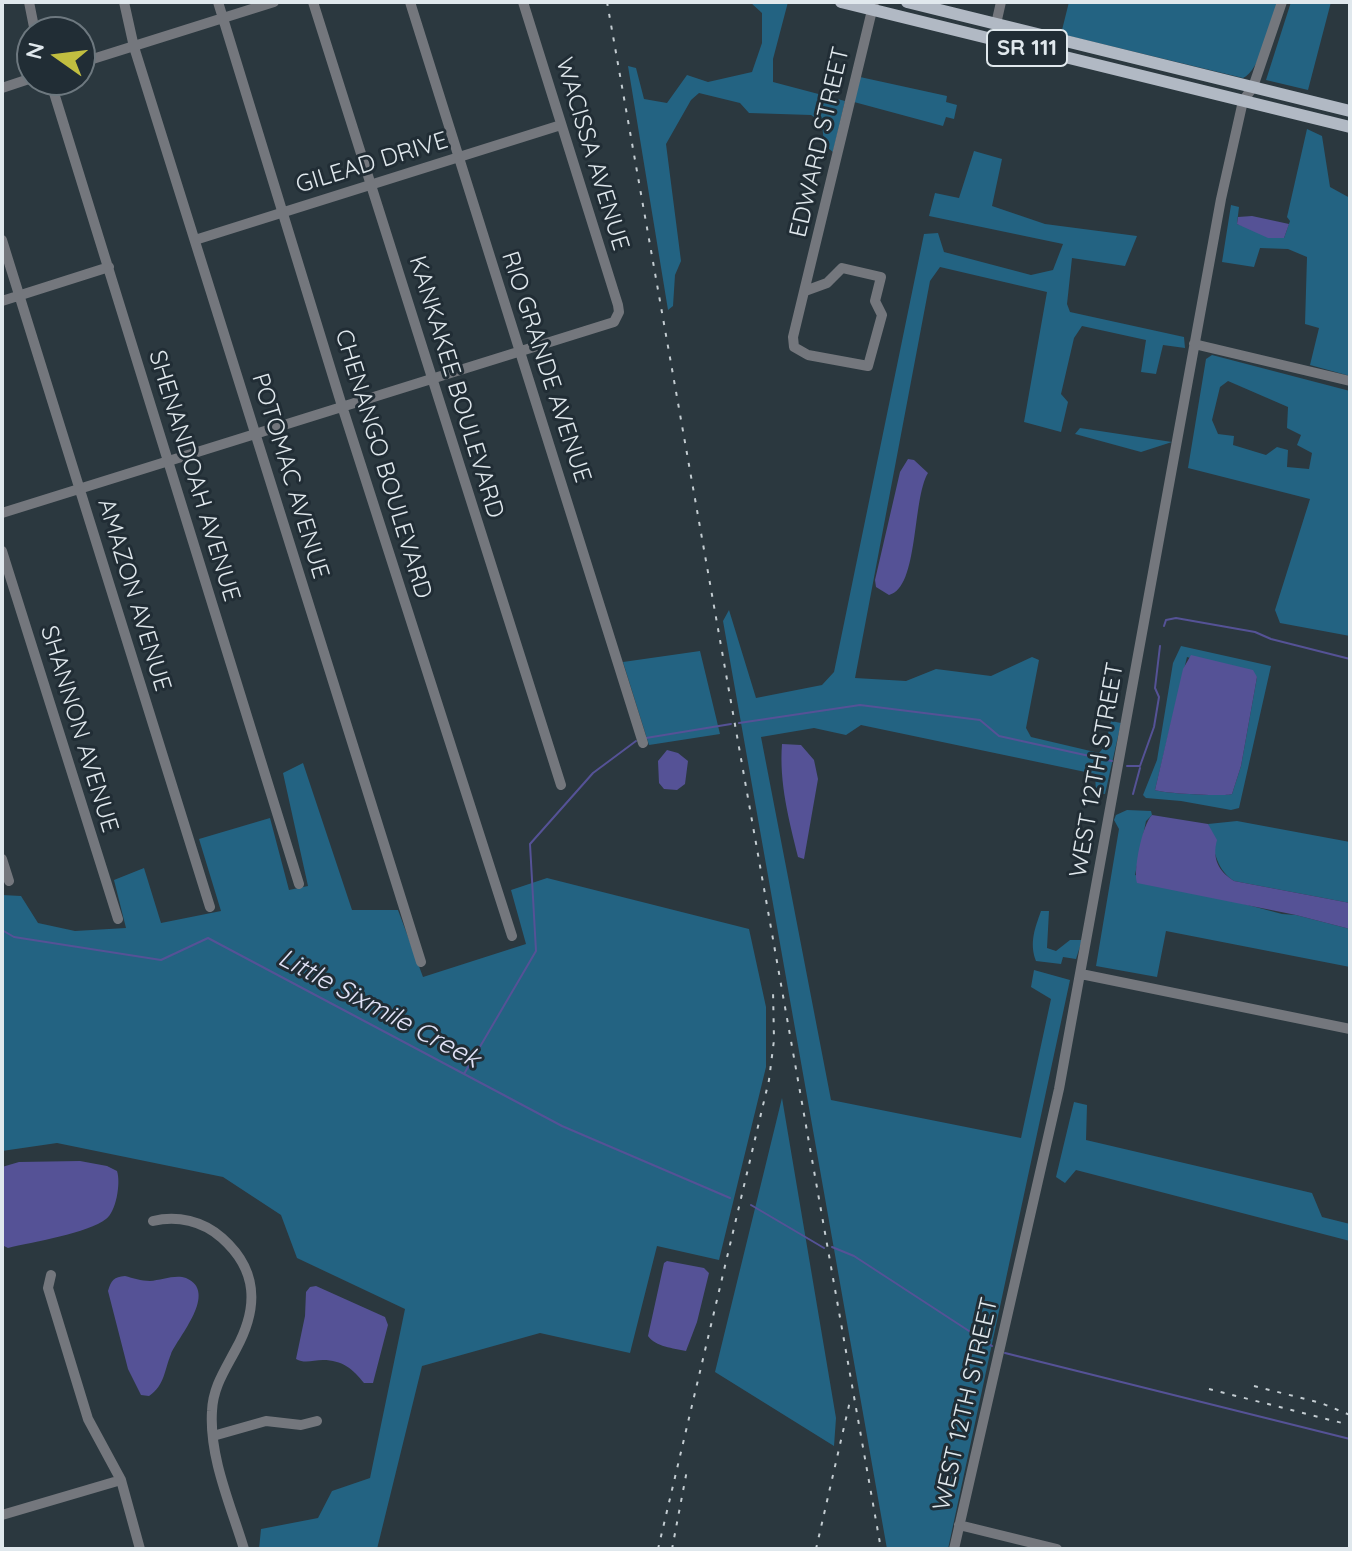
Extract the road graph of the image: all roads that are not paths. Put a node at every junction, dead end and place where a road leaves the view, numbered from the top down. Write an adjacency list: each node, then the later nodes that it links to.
1 (124, 2): 15 (street, POTOMAC AVENUE)
2 (218, 2): 12 (street, CHENANGO BOULEVARD)
3 (274, 2): 12 (street)
4 (313, 2): 25 (street, KANKAKEE BOULEVARD)
5 (410, 2): 24 (street, RIO GRANDE AVENUE)
6 (523, 2): 22 (street, WACISSA AVENUE)
7 (841, 2): 11 (main road, SR 111)
8 (907, 2): 13 (main road, SR 111)
9 (1001, 2): 13 (street)
10 (1282, 2): 18 (street, WEST 12TH STREET)
11 (873, 6): 16 (main road, SR 111); 30 (street, EDWARD STREET)
12 (222, 18): 15 (street); 26 (street, CHENANGO BOULEVARD)
13 (996, 24): 14 (main road, SR 111)
14 (1063, 40): 16 (street); 18 (main road, SR 111)
15 (134, 47): 17 (street); 28 (street, POTOMAC AVENUE)
16 (1059, 56): 20 (main road, SR 111)
17 (96, 58)
18 (1253, 87): 20 (street, WEST 12TH STREET); 21 (main road, SR 111)
19 (55, 96): 29 (street, SHENANDOAH AVENUE)
20 (1243, 101): 23 (main road, SR 111); 33 (street, WEST 12TH STREET)
21 (1350, 111)
22 (561, 125): 24 (street, GILEAD DRIVE); 34 (street, WACISSA AVENUE)
23 (1350, 127)
24 (459, 157): 25 (street, GILEAD DRIVE); 34 (street, RIO GRANDE AVENUE)
25 (370, 184): 26 (street, GILEAD DRIVE); 35 (street, KANKAKEE BOULEVARD)
26 (282, 212): 28 (street, GILEAD DRIVE); 37 (street, CHENANGO BOULEVARD)
27 (2, 240): 31 (street, AMAZON AVENUE)
28 (195, 240): 38 (street, POTOMAC AVENUE)
29 (109, 267): 31 (street); 39 (street, SHENANDOAH AVENUE)
30 (805, 291): 30 (street, EDWARD STREET)
31 (20, 295): 32 (street); 40 (street, AMAZON AVENUE)
32 (2, 301)
33 (1194, 344): 36 (street); 52 (street, WEST 12TH STREET)
34 (521, 353): 35 (street); 43 (street, RIO GRANDE AVENUE)
35 (431, 379): 37 (street); 44 (street, KANKAKEE BOULEVARD)
36 (1350, 381)
37 (342, 406): 38 (street); 50 (street, CHENANGO BOULEVARD)
38 (255, 433): 39 (street); 51 (street, POTOMAC AVENUE)
39 (169, 460): 40 (street); 47 (street, SHENANDOAH AVENUE)
40 (80, 488): 41 (street); 48 (street, AMAZON AVENUE)
41 (2, 513)
42 (2, 551): 49 (street, SHANNON AVENUE)
43 (643, 743)
44 (561, 785)
45 (2, 859): 46 (street)
46 (9, 881)
47 (299, 884)
48 (210, 907)
49 (118, 919)
50 (512, 936)
51 (421, 962)
52 (1081, 974): 53 (street); 60 (street, WEST 12TH STREET)
53 (1350, 1029)
54 (153, 1221): 57 (street)
55 (51, 1275): 58 (street)
56 (317, 1421): 57 (street)
57 (213, 1436): 62 (street)
58 (121, 1480): 59 (street); 61 (street)
59 (2, 1515)
60 (959, 1525): 63 (street, WEST 12TH STREET); 64 (street)
61 (140, 1549)
62 (244, 1549)
63 (954, 1549)
64 (1057, 1549)

